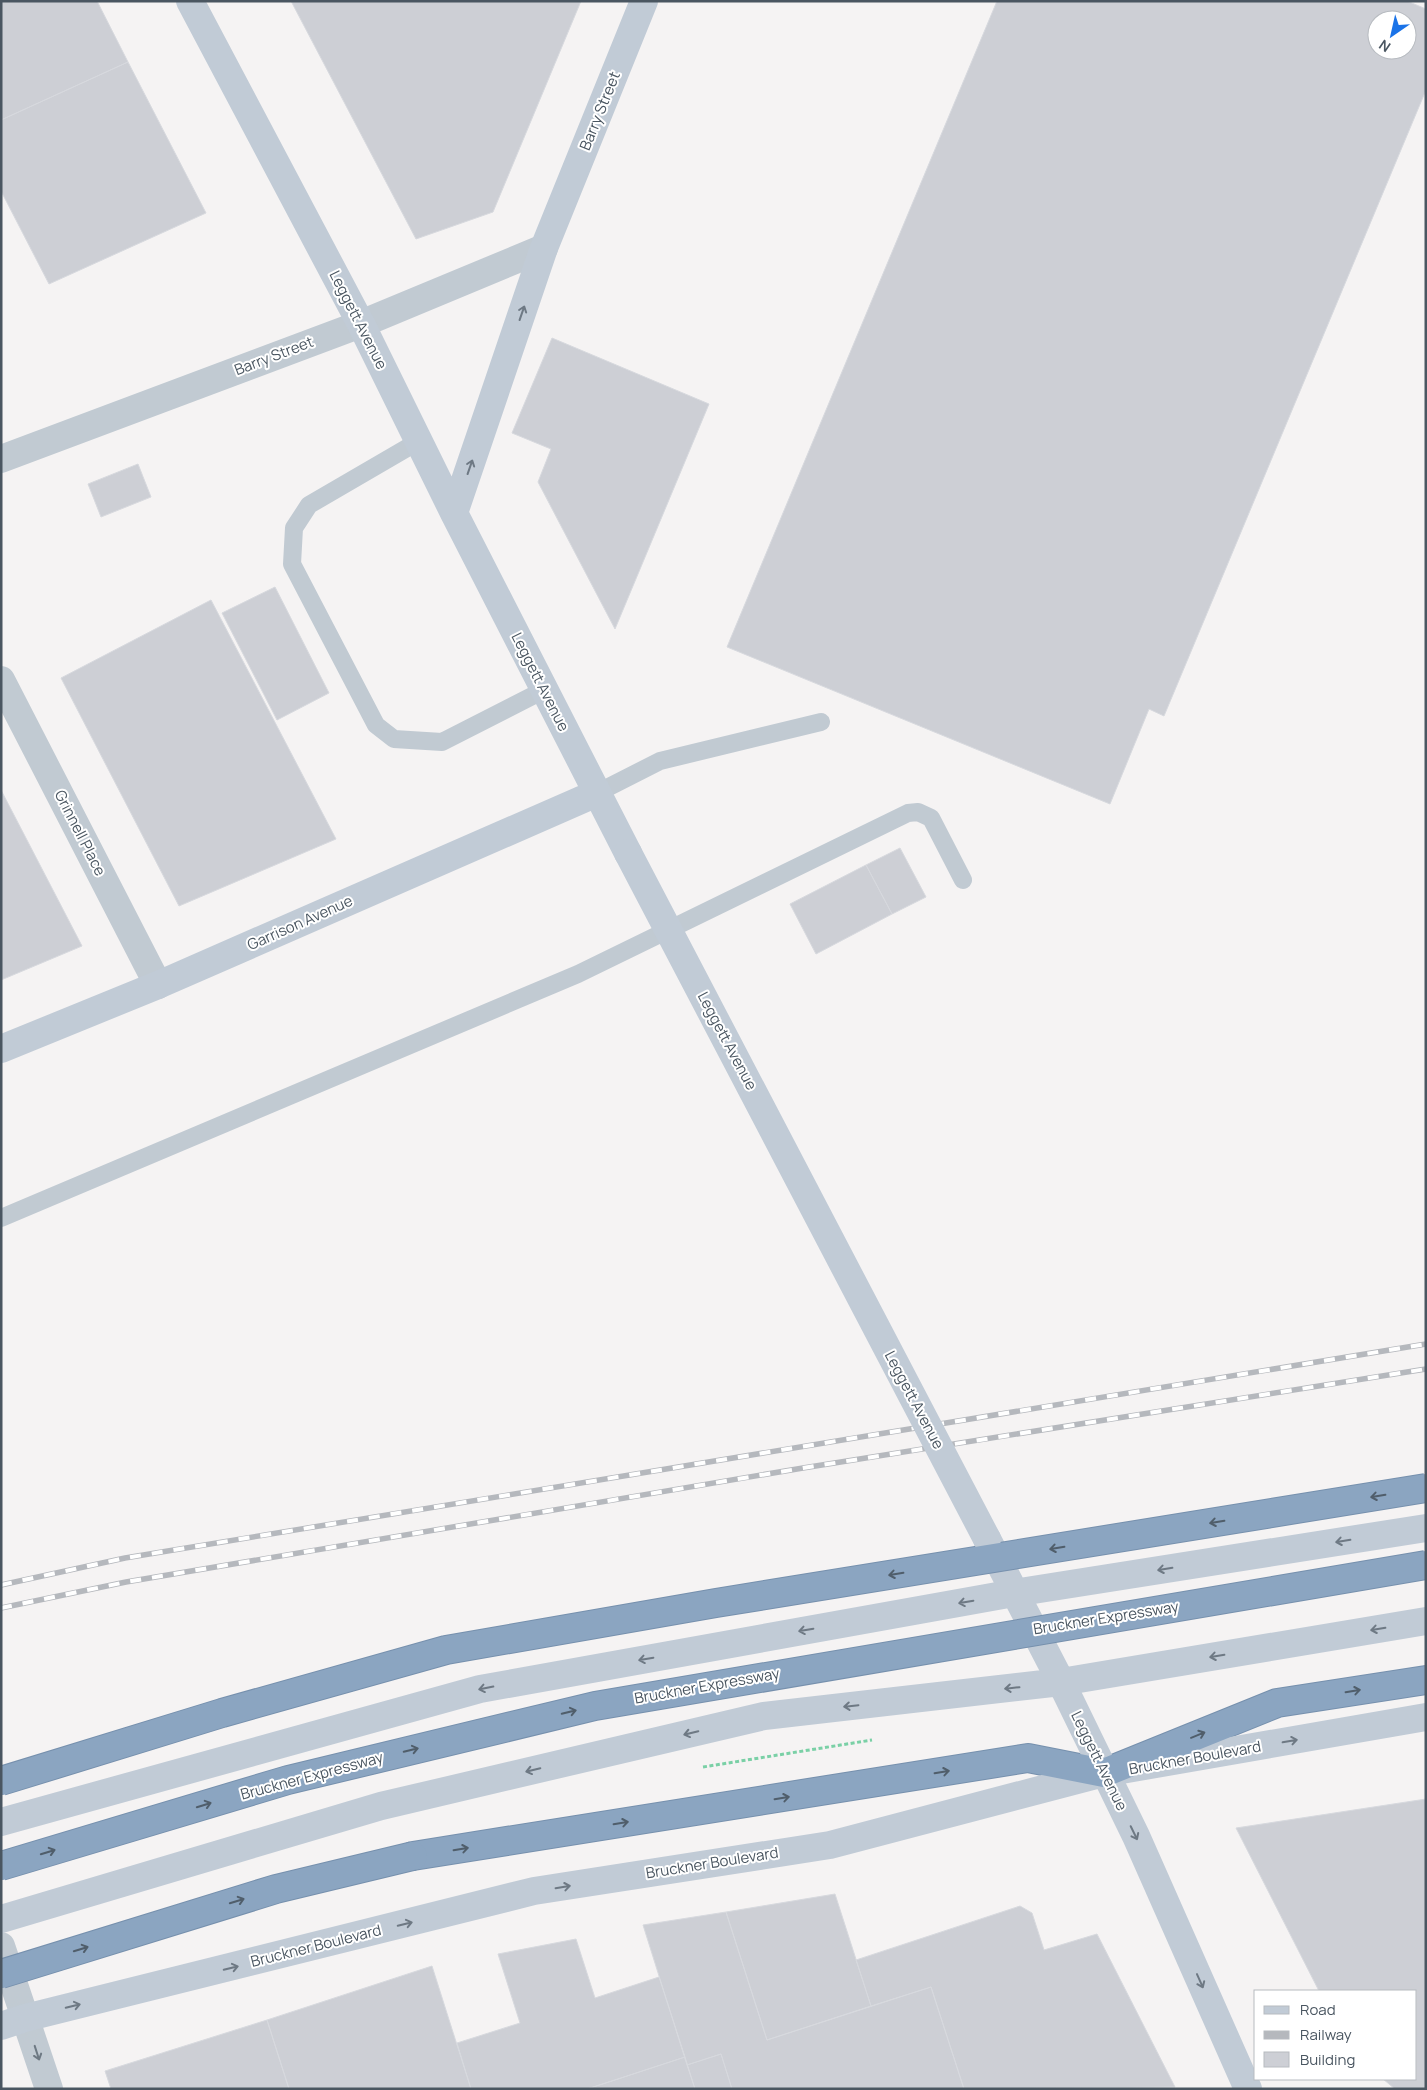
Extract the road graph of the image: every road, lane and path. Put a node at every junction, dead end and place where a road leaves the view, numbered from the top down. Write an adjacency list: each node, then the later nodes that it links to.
1 (190, 1): 4 (main road, Leggett Avenue)
2 (644, 1): 3 (main road, Barry Street)
3 (544, 248): 4 (street, Barry Street); 7 (main road, Barry Street, one-way to 3)
4 (361, 324): 5 (main road, Leggett Avenue); 6 (street, Barry Street)
5 (419, 441): 7 (main road, Leggett Avenue); 9 (lane)
6 (1, 459)
7 (454, 513): 9 (main road, Leggett Avenue)
8 (1, 680): 13 (street, Grinnell Place)
9 (544, 690): 11 (main road, Leggett Avenue)
10 (820, 722): 11 (lane)
11 (597, 793): 13 (main road, Garrison Avenue); 19 (main road, Leggett Avenue, bridge)
12 (963, 880): 15 (lane)
13 (158, 985): 14 (main road, Garrison Avenue)
14 (1, 1049)
15 (1, 1218)
16 (1426, 1488): 25 (highway, one-way to 25, bridge)
17 (1426, 1528): 19 (main road, one-way to 19)
18 (1426, 1565): 27 (highway, Bruckner Expressway, one-way to 18, bridge)
19 (1014, 1593): 22 (main road, Leggett Avenue); 26 (main road, one-way to 26)
20 (1426, 1621): 22 (main road, one-way to 22)
21 (1426, 1680): 24 (highway, one-way to 21)
22 (1061, 1682): 24 (main road, Leggett Avenue); 28 (main road, one-way to 28)
23 (1426, 1717): 24 (main road, Bruckner Boulevard, one-way to 23)
24 (1104, 1773): 30 (highway, one-way to 24, bridge); 31 (main road, Bruckner Boulevard, one-way to 24); 33 (main road, Leggett Avenue, one-way to 33)
25 (1, 1781)
26 (1, 1822)
27 (1, 1866)
28 (1, 1919)
29 (1, 1946): 31 (street)
30 (1, 1974)
31 (13, 2022): 32 (street, one-way to 32)
32 (48, 2089)
33 (1248, 2089)

